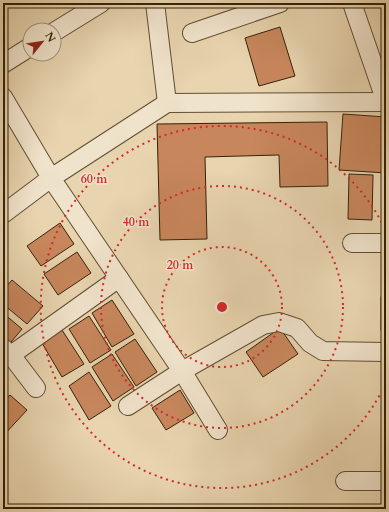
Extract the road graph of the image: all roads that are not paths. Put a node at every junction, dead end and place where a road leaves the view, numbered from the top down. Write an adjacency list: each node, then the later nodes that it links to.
1 (101, 3): 5 (street)
2 (155, 3): 11 (street)
3 (280, 3): 6 (street)
4 (352, 3): 10 (street)
5 (62, 27)
6 (192, 33)
7 (22, 53): 8 (street)
8 (3, 64)
9 (3, 98): 12 (street)
10 (386, 102): 11 (street)
11 (166, 103): 12 (street)
12 (51, 178): 13 (street); 16 (street)
13 (3, 214)
14 (352, 243): 15 (street)
15 (386, 243)
16 (119, 278): 17 (street); 19 (street)
17 (7, 352): 20 (street)
18 (386, 352): 19 (street)
19 (182, 371): 21 (street); 22 (street)
20 (36, 388)
21 (128, 406)
22 (218, 430)
23 (345, 481): 24 (street)
24 (386, 481)

